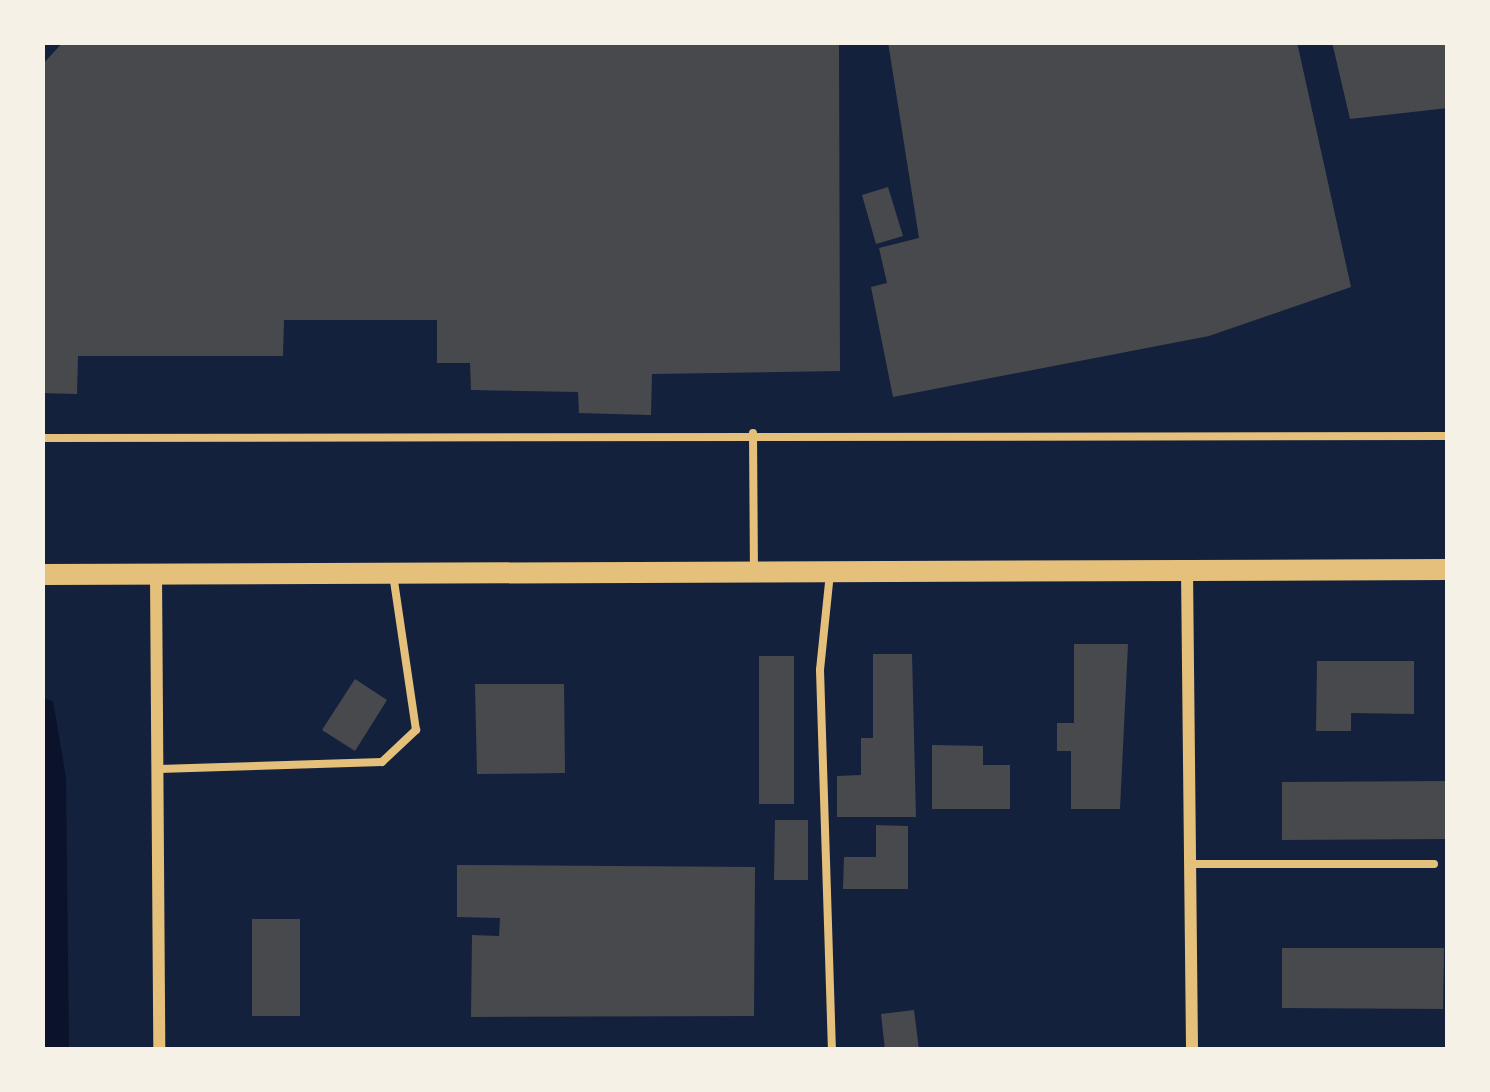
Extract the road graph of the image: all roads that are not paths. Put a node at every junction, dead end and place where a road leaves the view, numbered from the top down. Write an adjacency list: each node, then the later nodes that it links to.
1 (753, 433): 2 (lane); 3 (lane); 6 (lane)
2 (1448, 436)
3 (42, 438)
4 (1448, 569): 5 (street)
5 (1187, 570): 7 (street); 12 (street)
6 (754, 572): 7 (street); 8 (street)
7 (830, 572): 15 (lane)
8 (393, 573): 10 (street); 11 (lane)
9 (42, 574): 10 (street)
10 (156, 574): 11 (street)
11 (157, 770): 14 (street)
12 (1190, 864): 13 (lane); 16 (street)
13 (1434, 864)
14 (159, 1050)
15 (832, 1050)
16 (1192, 1050)

